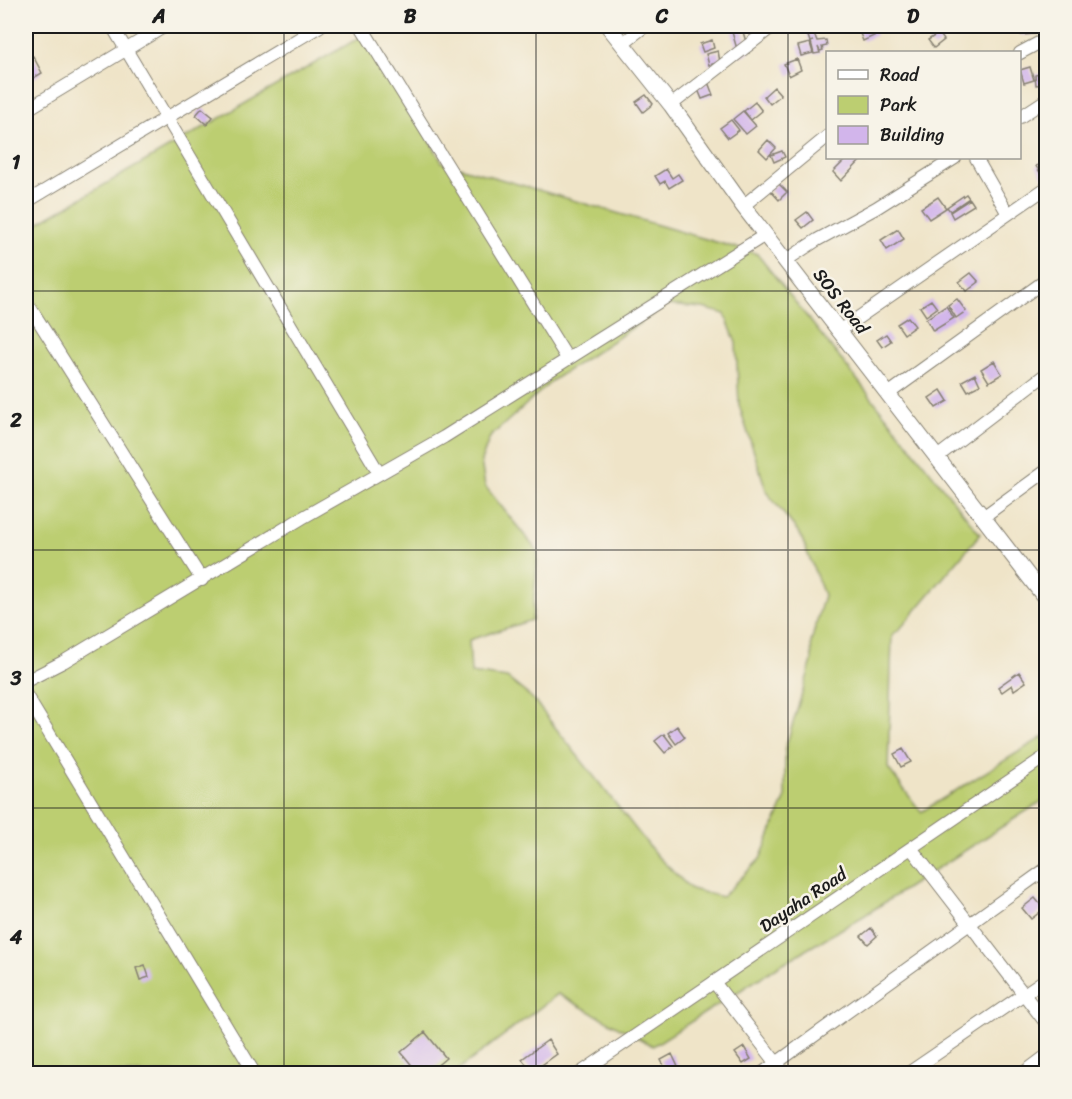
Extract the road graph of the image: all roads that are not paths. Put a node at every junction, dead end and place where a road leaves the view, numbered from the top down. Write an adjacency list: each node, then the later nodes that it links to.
1 (112, 26): 10 (street)
2 (165, 26): 10 (street)
3 (320, 26): 16 (street)
4 (361, 26): 29 (street)
5 (608, 26): 9 (street, SOS Road)
6 (645, 26): 9 (street)
7 (772, 26): 13 (street)
8 (1047, 39): 11 (street)
9 (623, 43): 13 (street, SOS Road)
10 (126, 49): 14 (street); 16 (street)
11 (1021, 52)
12 (1047, 100): 15 (street)
13 (670, 105): 22 (street, SOS Road)
14 (26, 110)
15 (1021, 116)
16 (167, 117): 21 (street); 34 (street)
17 (826, 138): 22 (street)
18 (953, 159): 25 (street)
19 (977, 159): 23 (street)
20 (1047, 188): 23 (street)
21 (26, 202)
22 (742, 206): 24 (street, SOS Road)
23 (1008, 214): 28 (street)
24 (765, 235): 25 (street, SOS Road); 29 (street)
25 (785, 261): 28 (street, SOS Road)
26 (1047, 280): 31 (street)
27 (26, 301): 36 (street)
28 (839, 330): 31 (street, SOS Road)
29 (567, 358): 34 (street)
30 (1047, 374): 32 (street)
31 (888, 394): 32 (street, SOS Road)
32 (937, 457): 35 (street, SOS Road)
33 (1047, 471): 35 (street)
34 (379, 474): 36 (street)
35 (983, 517): 37 (street, SOS Road)
36 (202, 580): 39 (street)
37 (1041, 580): 38 (street, SOS Road)
38 (1047, 599)
39 (26, 681)
40 (26, 695): 50 (street)
41 (1047, 756): 42 (street, Dayaha Road)
42 (911, 848): 45 (street, Dayaha Road); 46 (street)
43 (1047, 869): 49 (street)
44 (1047, 979): 46 (street)
45 (714, 982): 49 (street); 51 (street, Dayaha Road)
46 (1024, 994): 47 (street); 54 (street)
47 (1047, 1023)
48 (1047, 1056): 55 (street)
49 (777, 1062): 52 (street); 53 (street)
50 (255, 1074)
51 (579, 1074)
52 (761, 1074)
53 (785, 1074)
54 (907, 1074)
55 (1022, 1074)

